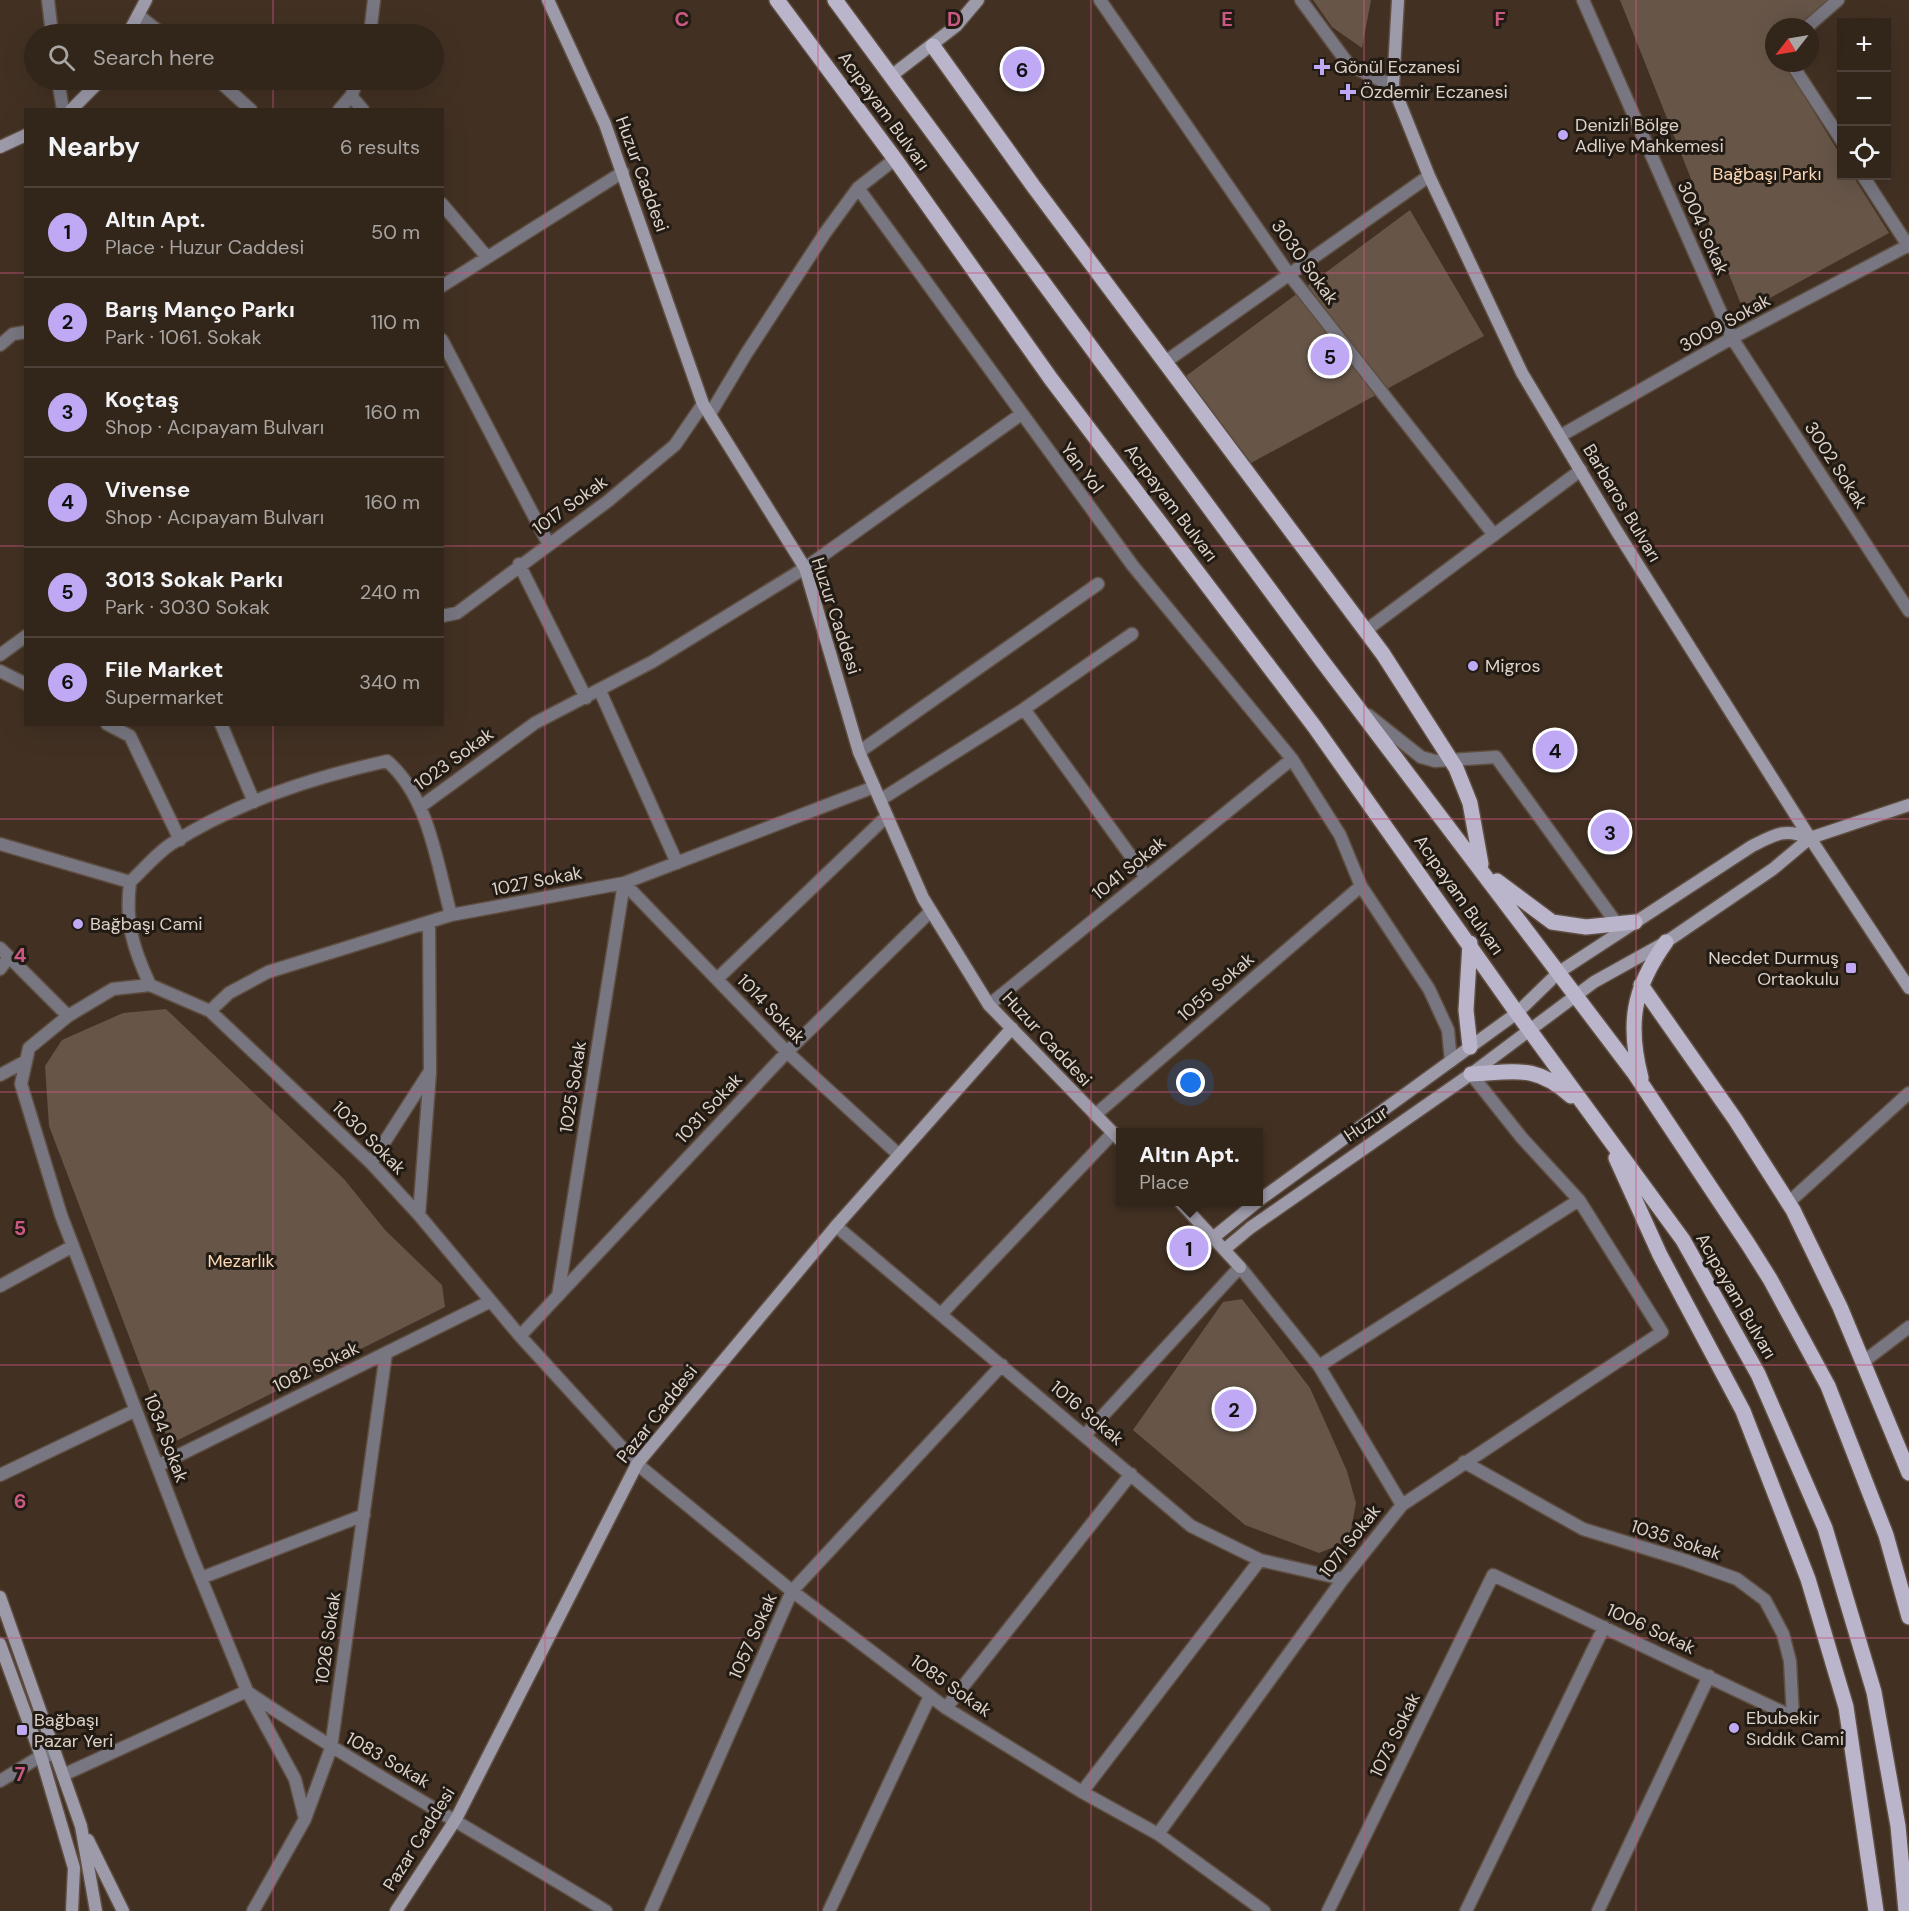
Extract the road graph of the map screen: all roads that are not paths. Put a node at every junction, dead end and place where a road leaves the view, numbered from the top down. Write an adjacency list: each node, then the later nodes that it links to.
1 (48, 0): 15 (street)
2 (147, 0): 13 (street)
3 (374, 0): 18 (street)
4 (548, 0): 37 (street, Huzur Caddesi)
5 (777, 0): 36 (main road, Acıpayam Bulvarı)
6 (835, 0): 21 (main road, Acıpayam Bulvarı)
7 (978, 0): 19 (street)
8 (1301, 0): 22 (street)
9 (1398, 0): 22 (street, Barbaros Bulvarı)
10 (1583, 0): 47 (street, 3004 Sokak)
11 (1838, 0): 14 (street)
12 (1102, 1): 44 (street, 3030 Sokak)
13 (138, 15): 16 (street); 17 (street)
14 (1817, 18)
15 (51, 24)
16 (133, 24)
17 (149, 24)
18 (370, 24)
19 (933, 45): 21 (street); 50 (main road)
20 (1797, 72): 33 (street)
21 (891, 76): 71 (main road, Acıpayam Bulvarı)
22 (1393, 86): 38 (street, Barbaros Bulvarı)
23 (60, 90): 28 (street)
24 (91, 90): 29 (street)
25 (230, 90): 30 (street)
26 (354, 90): 27 (street)
27 (351, 96): 31 (street); 32 (street)
28 (63, 108)
29 (73, 108)
30 (249, 108)
31 (341, 108)
32 (361, 108)
33 (1837, 133)
34 (24, 136): 35 (street)
35 (0, 147)
36 (896, 159): 40 (street, 1017 Sokak); 99 (main road, Acıpayam Bulvarı)
37 (623, 172): 43 (street); 51 (street, Huzur Caddesi)
38 (1429, 176): 44 (street); 53 (street, Barbaros Bulvarı)
39 (1866, 180): 42 (street)
40 (858, 188): 51 (street, 1017 Sokak); 52 (street, Yan Yol)
41 (444, 206): 43 (street)
42 (1909, 246): 47 (street, 3009 Sokak)
43 (487, 257): 45 (street)
44 (1288, 273): 50 (street); 55 (street, 3030 Sokak)
45 (444, 285)
46 (24, 332): 49 (street)
47 (1732, 338): 53 (street, 3009 Sokak); 60 (street, 3002 Sokak)
48 (444, 344): 56 (street)
49 (0, 345)
50 (1165, 362): 63 (main road)
51 (707, 409): 56 (street, 1017 Sokak); 58 (street, Huzur Caddesi)
52 (1020, 415): 58 (street, 1023 Sokak); 76 (street, Yan Yol)
53 (1560, 436): 54 (street, Barbaros Bulvarı)
54 (1581, 470): 55 (street); 84 (street, Barbaros Bulvarı)
55 (1494, 534): 63 (street)
56 (548, 543): 57 (street, 1017 Sokak)
57 (519, 564): 62 (street, 1017 Sokak); 70 (street)
58 (805, 568): 69 (street, 1023 Sokak); 75 (street, Huzur Caddesi)
59 (1098, 584): 75 (street)
60 (1904, 593): 61 (street, 3002 Sokak)
61 (1909, 611)
62 (444, 616)
63 (1365, 631): 77 (main road)
64 (1132, 634): 72 (street)
65 (24, 637): 66 (street)
66 (0, 655)
67 (0, 671): 68 (street)
68 (24, 683)
69 (600, 691): 70 (street, 1023 Sokak); 87 (street)
70 (586, 698): 82 (street, 1023 Sokak)
71 (1358, 708): 77 (street); 88 (main road, Acıpayam Bulvarı)
72 (1024, 709): 79 (street); 89 (street)
73 (111, 726): 85 (street)
74 (222, 726): 80 (street)
75 (859, 752): 78 (street, Huzur Caddesi)
76 (1292, 759): 89 (street, 1041 Sokak); 92 (street, Yan Yol)
77 (1450, 760): 88 (main road); 97 (street)
78 (874, 787): 79 (street, Huzur Caddesi); 87 (street, 1027 Sokak)
79 (880, 800): 83 (street, Huzur Caddesi)
80 (254, 802): 82 (street, 1023 Sokak); 85 (street, 1023 Sokak)
81 (1909, 805): 84 (street)
82 (420, 807): 94 (street)
83 (887, 816): 93 (street, Huzur Caddesi); 103 (street)
84 (1810, 838): 96 (street, Huzur); 98 (street, Huzur); 106 (street, Barbaros Bulvarı)
85 (180, 840): 90 (street, 1023 Sokak)
86 (0, 844): 90 (street)
87 (677, 863): 91 (street, 1027 Sokak)
88 (1483, 871): 97 (main road); 102 (main road, Acıpayam Bulvarı)
89 (1146, 877): 108 (street, 1041 Sokak)
90 (130, 882): 104 (street)
91 (624, 883): 94 (street, 1027 Sokak); 103 (street, 1014 Sokak); 141 (street, 1025 Sokak)
92 (1361, 886): 116 (street, Yan Yol); 123 (street, 1055 Sokak)
93 (931, 911): 108 (street, Huzur Caddesi); 115 (street, 1031 Sokak)
94 (451, 915): 95 (street, 1027 Sokak)
95 (429, 922): 109 (street, 1027 Sokak); 118 (street)
96 (1635, 922): 97 (main road); 102 (street, Huzur)
97 (1617, 924)
98 (1666, 942): 105 (main road); 107 (street, Huzur)
99 (1470, 943): 110 (main road, Acıpayam Bulvarı); 114 (main road)
100 (4, 953): 101 (street); 111 (street)
101 (0, 969)
102 (1559, 972): 107 (main road, Acıpayam Bulvarı); 110 (street, Huzur)
103 (717, 979): 115 (street, 1014 Sokak)
104 (150, 985): 109 (street, 1030 Sokak); 111 (street, 1030 Sokak)
105 (1641, 985): 121 (main road); 131 (main road)
106 (1909, 988)
107 (1576, 997): 113 (street, Huzur); 121 (main road, Acıpayam Bulvarı)
108 (989, 1005): 112 (street, Huzur Caddesi)
109 (210, 1011): 128 (street, 1030 Sokak)
110 (1517, 1013): 113 (main road, Acıpayam Bulvarı); 114 (street, Huzur)
111 (69, 1016): 117 (street, 1030 Sokak)
112 (1012, 1028): 123 (street, Huzur Caddesi); 127 (street, Pazar Caddesi)
113 (1530, 1030): 119 (street, Huzur); 124 (main road, Acıpayam Bulvarı)
114 (1470, 1047): 116 (street, Huzur)
115 (787, 1052): 127 (street, 1014 Sokak); 141 (street, 1031 Sokak)
116 (1450, 1060): 129 (street, Huzur)
117 (26, 1061): 120 (street); 137 (street, 1034 Sokak)
118 (430, 1071): 128 (street); 134 (street)
119 (1471, 1074): 124 (main road); 130 (street); 138 (street, Huzur)
120 (0, 1075)
121 (1645, 1090): 166 (main road, Acıpayam Bulvarı)
122 (1909, 1093): 131 (street)
123 (1095, 1115): 125 (street, Huzur Caddesi)
124 (1600, 1124): 196 (main road); 197 (main road, Acıpayam Bulvarı)
125 (1116, 1135)
126 (1116, 1137): 143 (street)
127 (899, 1155): 135 (street, Pazar Caddesi)
128 (371, 1163): 134 (street, 1030 Sokak)
129 (1263, 1197)
130 (1579, 1200): 149 (street); 152 (street)
131 (1788, 1203): 147 (main road)
132 (1184, 1206): 136 (street)
133 (1252, 1206): 136 (street, Huzur)
134 (419, 1215): 142 (street, 1030 Sokak)
135 (836, 1226): 143 (street, 1016 Sokak); 153 (street, Pazar Caddesi)
136 (1214, 1236): 138 (street)
137 (73, 1246): 140 (street); 150 (street, 1034 Sokak)
138 (1225, 1249): 139 (street)
139 (1240, 1267): 149 (street, 1071 Sokak); 151 (street)
140 (0, 1286)
141 (558, 1296): 145 (street, 1031 Sokak)
142 (491, 1300): 145 (street, 1030 Sokak); 146 (street, 1082 Sokak)
143 (941, 1314): 148 (street, 1016 Sokak)
144 (1909, 1327): 147 (street)
145 (520, 1336): 153 (street, 1030 Sokak)
146 (386, 1353): 154 (street, 1082 Sokak); 159 (street, 1026 Sokak)
147 (1863, 1362): 155 (main road)
148 (1002, 1365): 151 (street, 1016 Sokak); 164 (street, 1057 Sokak)
149 (1319, 1366): 158 (street, 1071 Sokak)
150 (136, 1410): 154 (street, 1034 Sokak); 157 (street)
151 (1085, 1435): 156 (street, 1016 Sokak)
152 (1464, 1462): 158 (street); 173 (street, 1035 Sokak)
153 (637, 1464): 164 (street, 1085 Sokak); 181 (street, Pazar Caddesi)
154 (157, 1466): 162 (street, 1034 Sokak)
155 (1909, 1473)
156 (1131, 1474): 160 (street, 1016 Sokak); 172 (street)
157 (0, 1475)
158 (1402, 1505): 163 (street, 1071 Sokak)
159 (364, 1515): 162 (street); 174 (street, 1026 Sokak)
160 (1260, 1560): 163 (street, 1016 Sokak); 179 (street)
161 (1493, 1575): 167 (street, 1006 Sokak); 193 (street, 1073 Sokak)
162 (201, 1578): 170 (street, 1034 Sokak)
163 (1343, 1579): 183 (street, 1071 Sokak)
164 (792, 1591): 171 (street, 1085 Sokak); 190 (street, 1057 Sokak)
165 (0, 1597): 175 (street)
166 (1909, 1617)
167 (1604, 1627): 169 (street, 1006 Sokak); 194 (street)
168 (0, 1644): 176 (street)
169 (1709, 1676): 173 (street, 1006 Sokak); 195 (street)
170 (247, 1691): 174 (street, 1083 Sokak); 177 (street); 180 (street, 1034 Sokak)
171 (930, 1696): 172 (street, 1085 Sokak); 191 (street)
172 (946, 1708): 179 (street, 1085 Sokak)
173 (1793, 1717)
174 (331, 1748): 180 (street, 1026 Sokak); 181 (street, 1083 Sokak)
175 (56, 1754): 176 (street); 177 (street)
176 (41, 1756): 178 (street); 184 (street)
177 (63, 1775): 182 (street)
178 (0, 1781)
179 (1082, 1792): 183 (street, 1085 Sokak)
180 (305, 1819): 187 (street, 1026 Sokak)
181 (456, 1819): 188 (street, Pazar Caddesi); 189 (street, 1083 Sokak)
182 (81, 1826): 185 (street); 186 (street)
183 (1158, 1834): 192 (street, 1085 Sokak)
184 (72, 1911)
185 (96, 1911)
186 (123, 1911)
187 (253, 1911)
188 (396, 1911)
189 (606, 1911)
190 (651, 1911)
191 (829, 1911)
192 (1264, 1911)
193 (1328, 1911)
194 (1466, 1911)
195 (1598, 1911)
196 (1876, 1911)
197 (1906, 1911)

